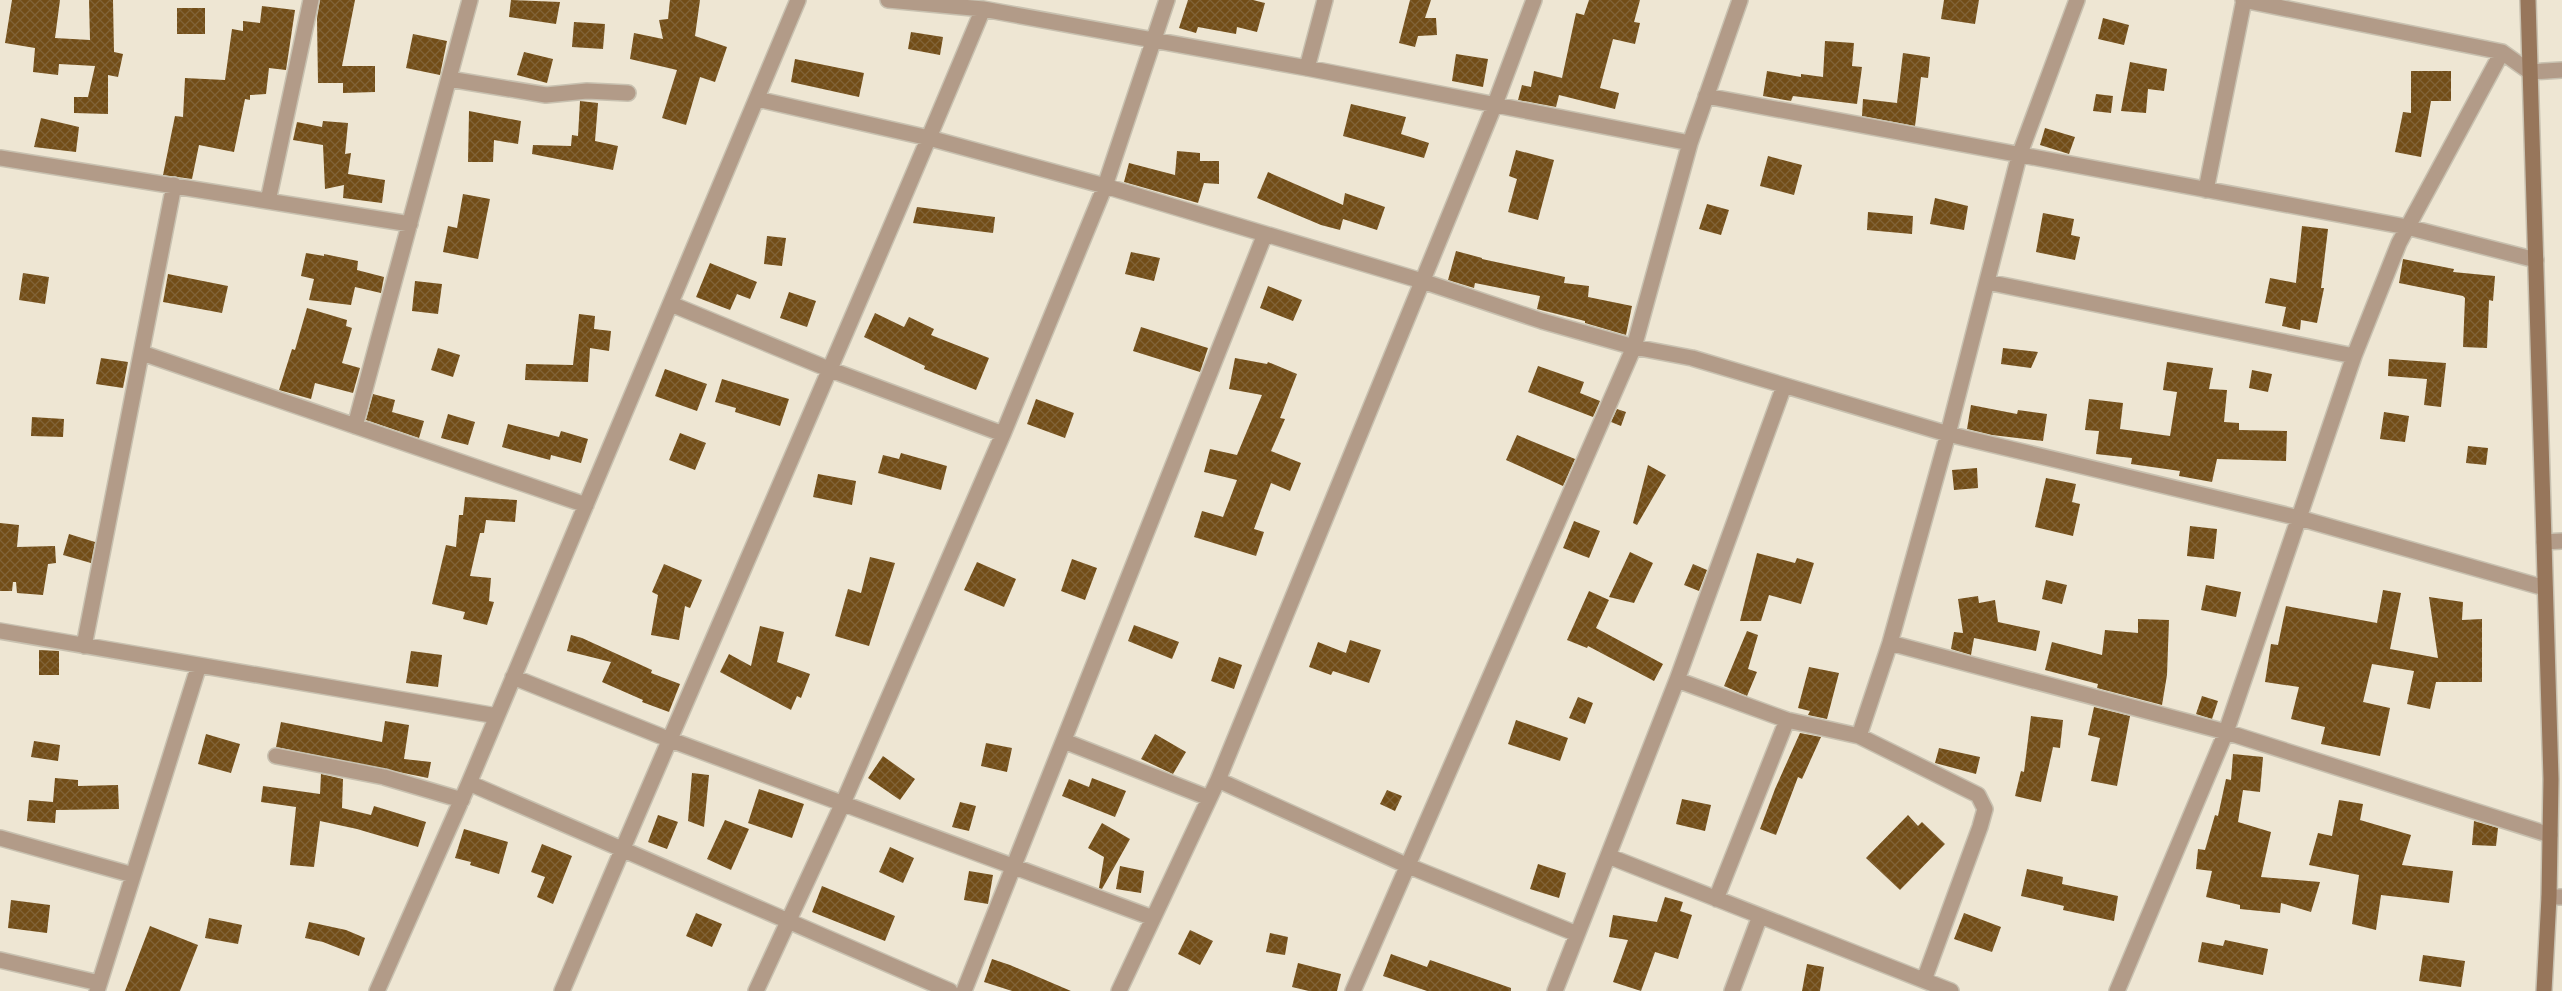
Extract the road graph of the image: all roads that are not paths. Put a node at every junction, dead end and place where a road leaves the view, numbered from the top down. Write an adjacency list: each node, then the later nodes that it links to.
1 (311, 0): 30 (street)
2 (470, 0): 18 (street)
3 (798, 0): 21 (street)
4 (888, 0): 12 (street)
5 (1167, 0): 13 (street)
6 (1325, 0): 15 (street)
7 (1534, 0): 22 (street)
8 (1740, 0): 20 (street)
9 (2077, 0): 25 (street)
10 (2244, 0): 14 (street); 29 (street)
11 (2528, 0): 17 (main road)
12 (983, 9): 13 (street); 23 (street)
13 (1155, 40): 15 (street); 28 (street)
14 (2502, 52): 17 (street); 32 (street)
15 (1307, 68): 22 (street)
16 (2562, 70): 17 (street)
17 (2530, 72): 34 (main road)
18 (449, 78): 19 (street); 31 (street)
19 (628, 93)
20 (1706, 96): 24 (street); 25 (street)
21 (757, 99): 23 (street); 37 (street)
22 (1495, 104): 24 (street); 35 (street)
23 (929, 138): 28 (street); 41 (street)
24 (1690, 142): 38 (street)
25 (2019, 156): 29 (street); 36 (street)
26 (0, 158): 27 (street)
27 (174, 185): 30 (street); 39 (street)
28 (1105, 186): 33 (street); 44 (street)
29 (2206, 190): 32 (street)
30 (268, 201): 31 (street)
31 (410, 224): 43 (street)
32 (2407, 227): 34 (street); 40 (street)
33 (1265, 234): 35 (street); 62 (street)
34 (2536, 260): 49 (main road)
35 (1422, 281): 38 (street); 65 (street)
36 (1987, 282): 40 (street); 45 (street)
37 (671, 304): 41 (street); 46 (street)
38 (1634, 347): 42 (street); 74 (street)
39 (142, 353): 43 (street); 53 (street)
40 (2354, 356): 47 (street)
41 (831, 370): 44 (street); 61 (street)
42 (1784, 386): 45 (street); 56 (street)
43 (355, 426): 46 (street)
44 (1003, 434): 69 (street)
45 (1948, 434): 47 (street); 52 (street)
46 (586, 505): 55 (street)
47 (2299, 518): 50 (street); 59 (street)
48 (2562, 541): 49 (street)
49 (2544, 542): 50 (main road)
50 (2545, 588): 64 (main road)
51 (0, 632): 53 (street)
52 (1890, 643): 59 (street); 60 (street)
53 (84, 646): 54 (street)
54 (199, 665): 57 (street); 76 (street)
55 (514, 677): 57 (street); 61 (street)
56 (1677, 680): 58 (street); 73 (street)
57 (498, 716): 66 (street)
58 (1787, 720): 60 (street); 78 (street)
59 (2226, 732): 70 (street); 96 (street)
60 (1859, 736): 84 (street)
61 (668, 739): 69 (street); 72 (street)
62 (1064, 741): 67 (street); 75 (street)
63 (276, 756): 68 (street)
64 (2556, 779): 70 (main road)
65 (1218, 780): 67 (street); 74 (street)
66 (469, 783): 68 (street); 72 (street)
67 (1209, 798): 80 (street)
68 (462, 800): 86 (street)
69 (843, 803): 75 (street); 81 (street)
70 (2550, 835): 77 (main road)
71 (0, 838): 76 (street)
72 (622, 850): 81 (street); 87 (street)
73 (1608, 856): 78 (street); 82 (street)
74 (1406, 865): 82 (street); 92 (street)
75 (1014, 866): 80 (street); 90 (street)
76 (133, 875): 85 (street)
77 (2555, 897): 97 (main road)
78 (1716, 899): 79 (street)
79 (1760, 916): 84 (street); 94 (street)
80 (1153, 918): 91 (street)
81 (787, 921): 88 (street); 89 (street)
82 (1577, 934): 93 (street)
83 (0, 960): 85 (street)
84 (1924, 980): 95 (street)
85 (98, 987)
86 (377, 991)
87 (562, 991)
88 (756, 991)
89 (950, 991)
90 (964, 991)
91 (1119, 991)
92 (1353, 991)
93 (1555, 991)
94 (1732, 991)
95 (1951, 991)
96 (2117, 991)
97 (2544, 991)

